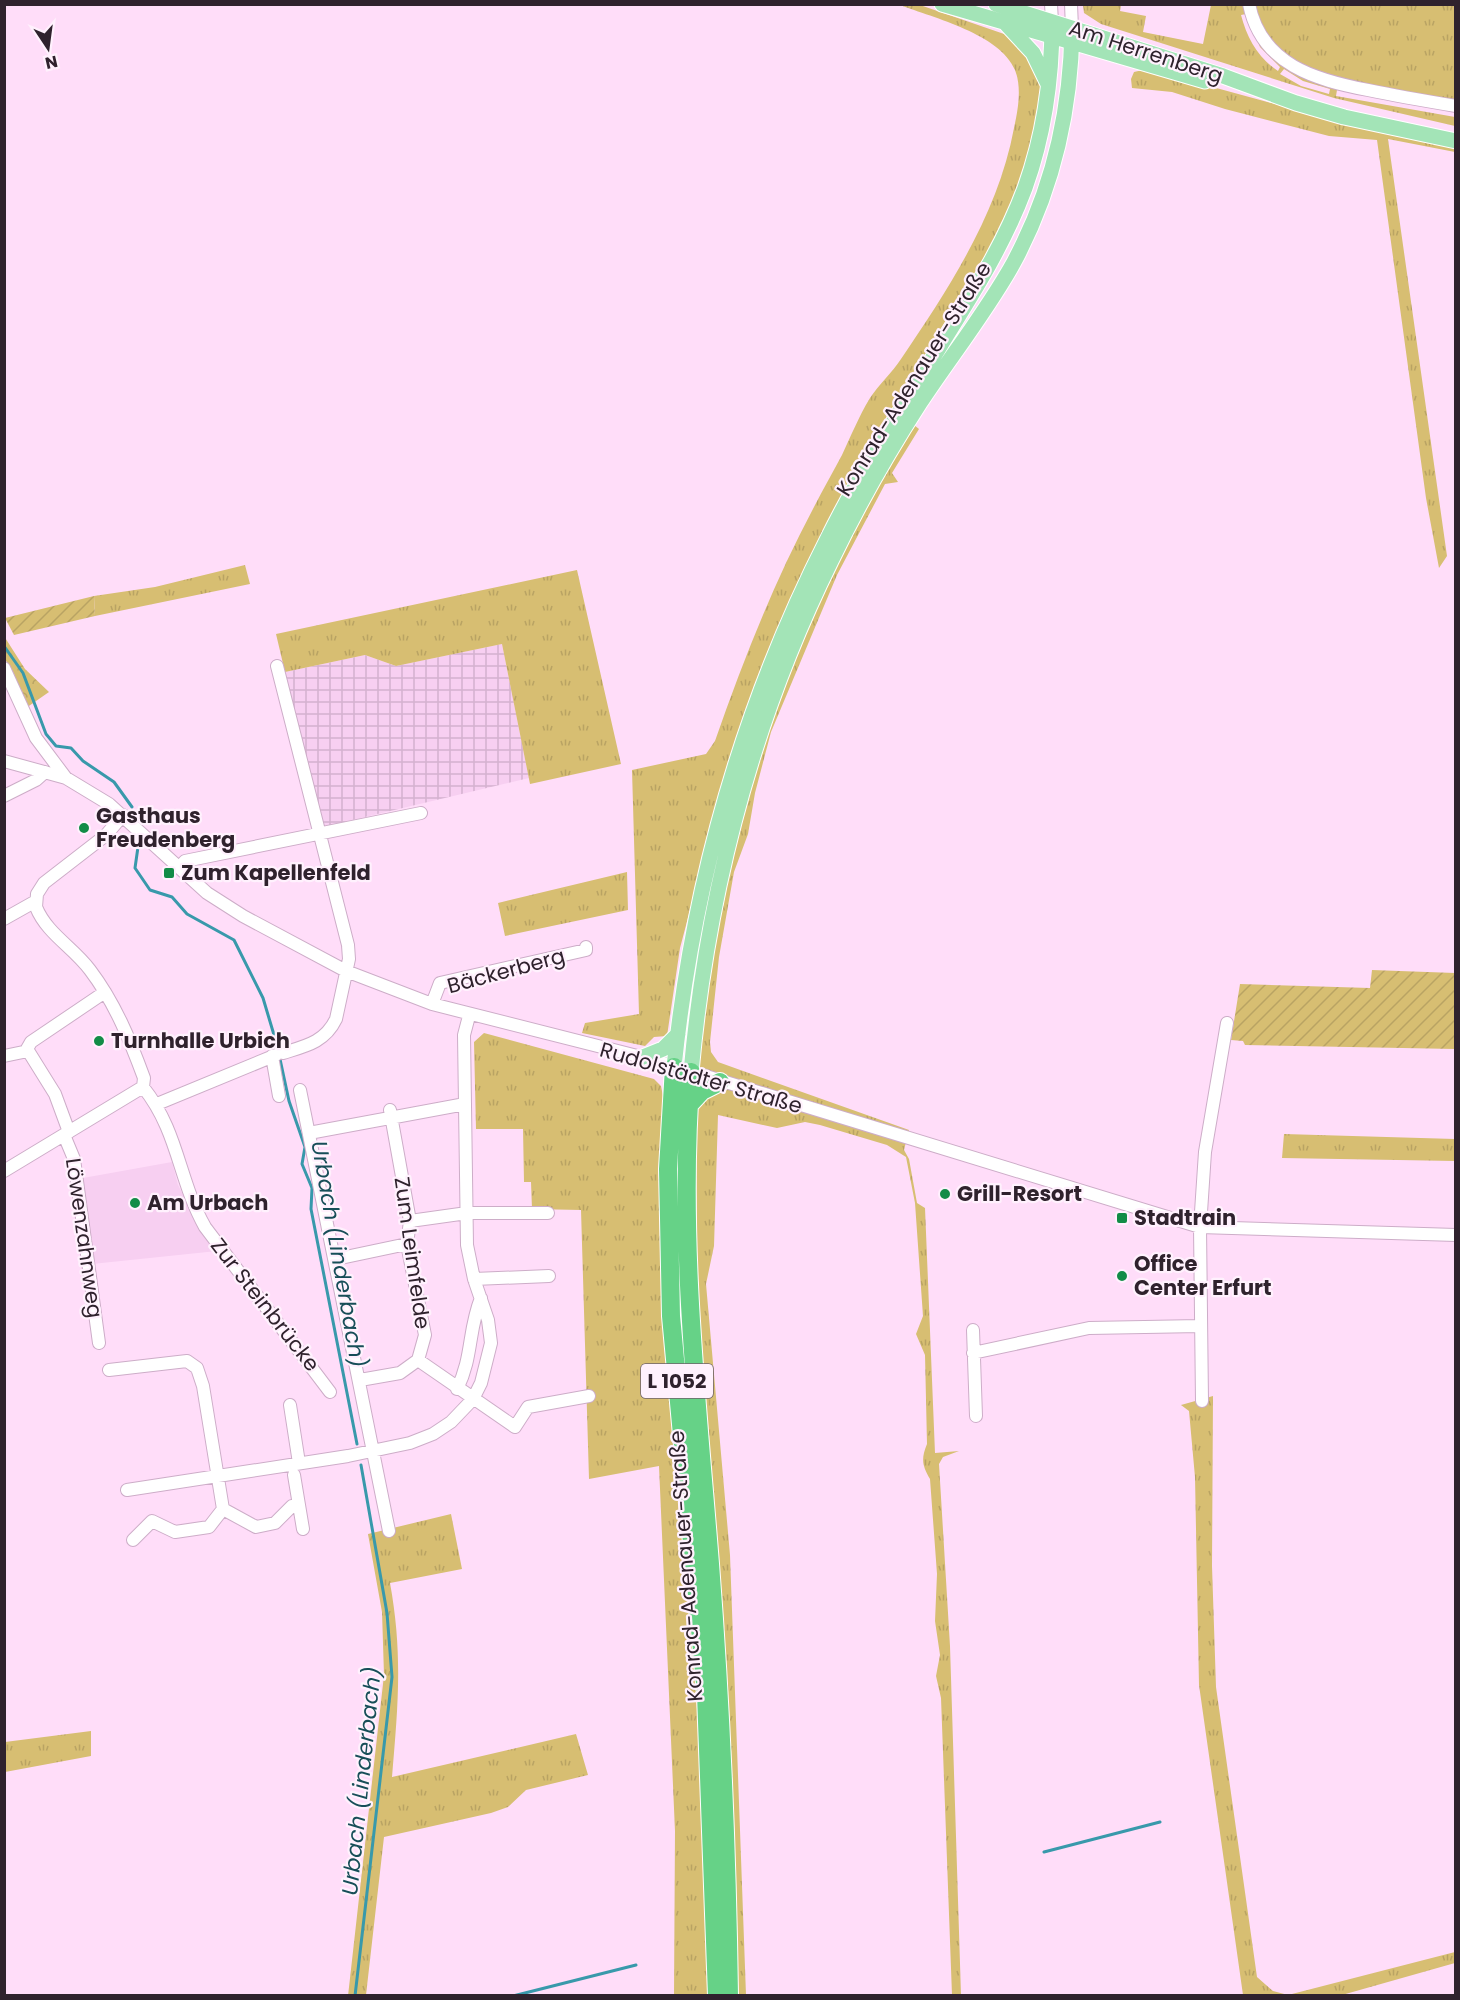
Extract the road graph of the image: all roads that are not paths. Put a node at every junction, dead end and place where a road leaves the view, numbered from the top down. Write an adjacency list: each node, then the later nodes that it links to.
1 (942, 4): 8 (main road)
2 (996, 4): 7 (main road, Am Herrenberg)
3 (1046, 4): 7 (main road)
4 (1051, 4): 9 (street)
5 (1071, 4): 10 (street)
6 (1249, 4): 15 (street)
7 (1030, 15): 9 (main road, Am Herrenberg)
8 (1005, 23): 9 (main road); 13 (main road)
9 (1052, 29): 10 (main road, Am Herrenberg); 13 (main road, Konrad-Adenauer-Straße / L 1052)
10 (1072, 36): 11 (main road, Am Herrenberg); 12 (main road, Konrad-Adenauer-Straße / L 1052); 14 (main road, Am Herrenberg)
11 (1105, 52): 12 (main road); 14 (main road, Am Herrenberg)
12 (1070, 74): 40 (main road, Konrad-Adenauer-Straße / L 1052)
13 (1049, 87): 35 (main road, Konrad-Adenauer-Straße / L 1052)
14 (1296, 102): 16 (main road, Am Herrenberg)
15 (1455, 106)
16 (1455, 141)
17 (277, 666): 25 (street)
18 (4, 668): 21 (street)
19 (4, 761): 20 (street, Rudolstädter Straße)
20 (45, 772): 21 (street, Rudolstädter Straße); 22 (street)
21 (66, 778): 24 (street, Rudolstädter Straße)
22 (4, 796)
23 (421, 813): 25 (street)
24 (123, 815): 26 (street, Rudolstädter Straße); 27 (street)
25 (319, 833): 26 (street); 30 (street)
26 (179, 868): 30 (street, Rudolstädter Straße)
27 (36, 901): 28 (street); 31 (street)
28 (4, 919)
29 (586, 947): 32 (street, Bäckerberg)
30 (346, 971): 32 (street, Rudolstädter Straße); 37 (street)
31 (105, 992): 36 (street); 42 (street)
32 (432, 1004): 33 (street, Rudolstädter Straße)
33 (469, 1016): 39 (street, Rudolstädter Straße); 46 (street)
34 (1227, 1023): 55 (street)
35 (678, 1034): 39 (main road); 40 (main road, Konrad-Adenauer-Straße / L 1052)
36 (28, 1051): 38 (street); 49 (street, Löwenzahnweg)
37 (277, 1054): 44 (street); 45 (street)
38 (4, 1056)
39 (643, 1057): 40 (street, Rudolstädter Straße)
40 (682, 1069): 41 (street, Rudolstädter Straße); 47 (highway, Konrad-Adenauer-Straße / L 1052); 85 (highway, Konrad-Adenauer-Straße / L 1052)
41 (720, 1082): 47 (highway); 55 (street, Rudolstädter Straße)
42 (143, 1087): 45 (street, Zur Steinbrücke); 49 (street)
43 (300, 1090): 50 (street)
44 (279, 1096)
45 (157, 1104): 70 (street, Zur Steinbrücke)
46 (465, 1104): 48 (street); 52 (street)
47 (688, 1104): 86 (highway, Konrad-Adenauer-Straße / L 1052)
48 (391, 1114): 50 (street); 54 (street, Zum Leimfelde)
49 (66, 1133): 51 (street); 64 (street, Löwenzahnweg)
50 (309, 1133): 58 (street)
51 (4, 1171)
52 (466, 1213): 53 (street); 54 (street); 60 (street)
53 (548, 1213)
54 (410, 1221): 57 (street, Zum Leimfelde)
55 (1200, 1227): 56 (street, Rudolstädter Straße); 62 (street)
56 (1455, 1235)
57 (407, 1244): 58 (street); 66 (street, Zum Leimfelde)
58 (336, 1259): 68 (street)
59 (549, 1276): 60 (street)
60 (474, 1279): 61 (street)
61 (481, 1298): 69 (street); 72 (street)
62 (1200, 1326): 65 (street); 73 (street)
63 (973, 1330): 65 (street)
64 (99, 1343)
65 (973, 1353): 75 (street)
66 (418, 1360): 68 (street, Zum Leimfelde); 69 (street)
67 (110, 1370): 78 (street)
68 (360, 1380): 76 (street)
69 (457, 1389): 72 (street)
70 (330, 1392)
71 (589, 1396): 72 (street)
72 (472, 1399): 76 (street)
73 (1202, 1401)
74 (290, 1405): 77 (street)
75 (976, 1416)
76 (374, 1452): 77 (street); 83 (street)
77 (296, 1469): 78 (street); 80 (street)
78 (218, 1475): 79 (street); 81 (street)
79 (127, 1490)
80 (299, 1505): 81 (street); 82 (street)
81 (223, 1509): 84 (street)
82 (303, 1529)
83 (389, 1531)
84 (133, 1540)
85 (717, 1995)
86 (729, 1995)

